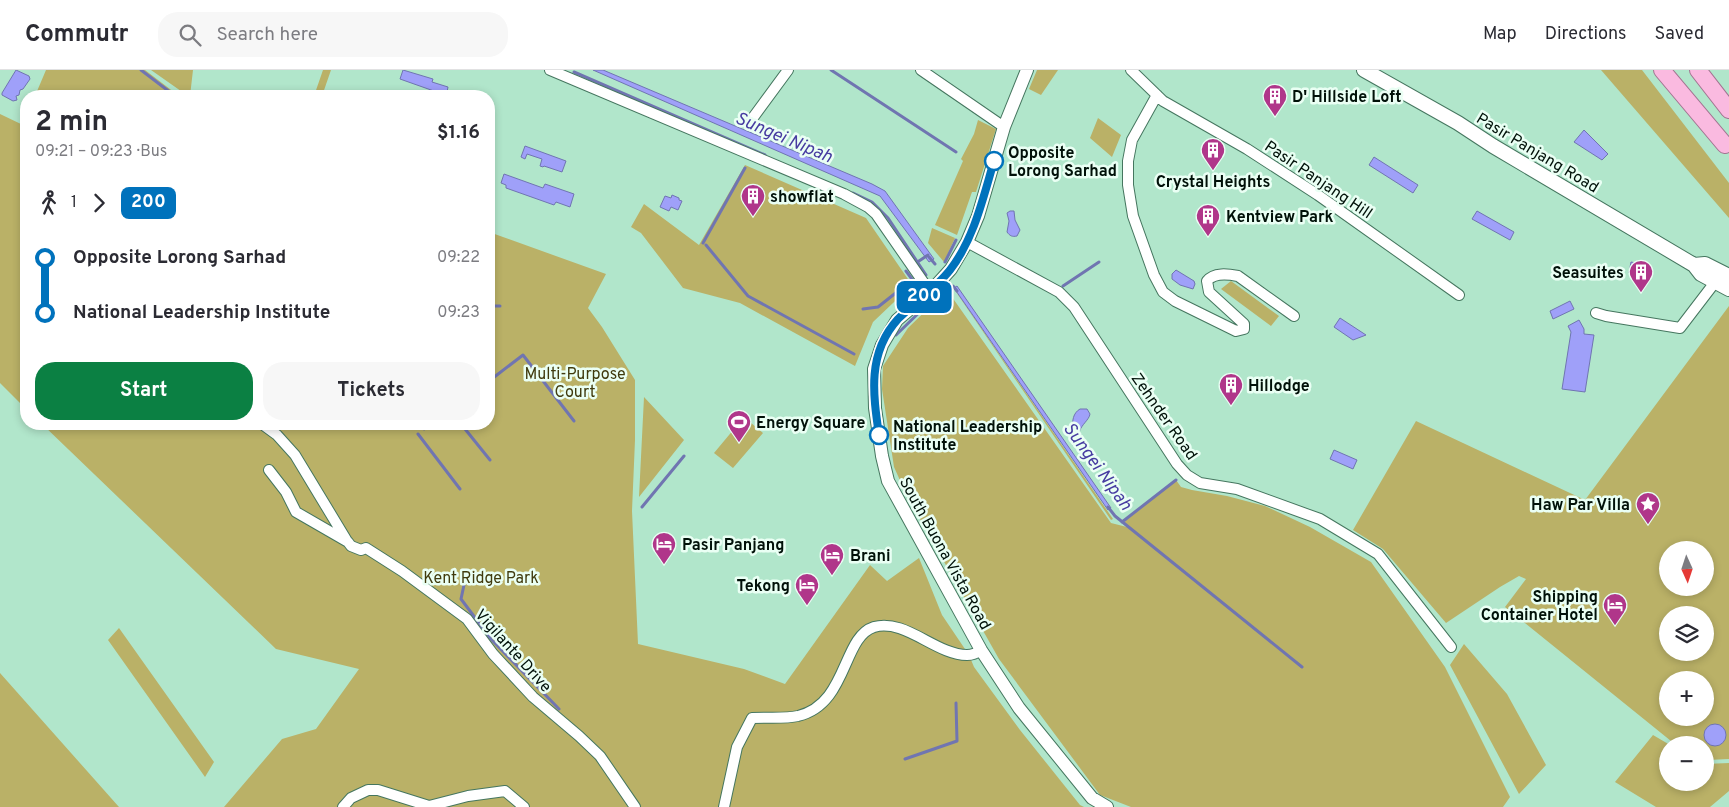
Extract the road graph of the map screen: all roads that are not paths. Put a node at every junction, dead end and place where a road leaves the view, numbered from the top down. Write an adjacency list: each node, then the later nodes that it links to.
1 (550, 70): 20 (street)
2 (788, 70): 14 (street)
3 (920, 70): 15 (street)
4 (1028, 70): 15 (street, South Buona Vista Road)
5 (1132, 70): 11 (street, Pasir Panjang Hill)
6 (1364, 70): 18 (main road, Pasir Panjang Road)
7 (1662, 70): 16 (highway)
8 (1675, 70): 16 (highway)
9 (1698, 70): 13 (highway)
10 (1707, 70): 12 (highway)
11 (1157, 95): 21 (street, Pasir Panjang Hill); 23 (street)
12 (1729, 105)
13 (1729, 110)
14 (752, 120)
15 (1002, 126): 17 (street, South Buona Vista Road)
16 (1727, 148)
17 (967, 242): 20 (street, South Buona Vista Road); 27 (street, Zehnder Road)
18 (1722, 277): 19 (main road, Pasir Panjang Road); 22 (street)
19 (1729, 289)
20 (931, 291): 28 (street, South Buona Vista Road)
21 (1459, 295)
22 (1596, 313)
23 (1294, 316)
24 (268, 430): 26 (street)
25 (269, 470): 26 (street, Vigilante Drive)
26 (348, 542): 31 (street, Vigilante Drive)
27 (1451, 647)
28 (981, 650): 32 (street); 33 (street, South Buona Vista Road)
29 (343, 807): 30 (street)
30 (524, 807)
31 (635, 807)
32 (724, 807)
33 (1107, 807)

